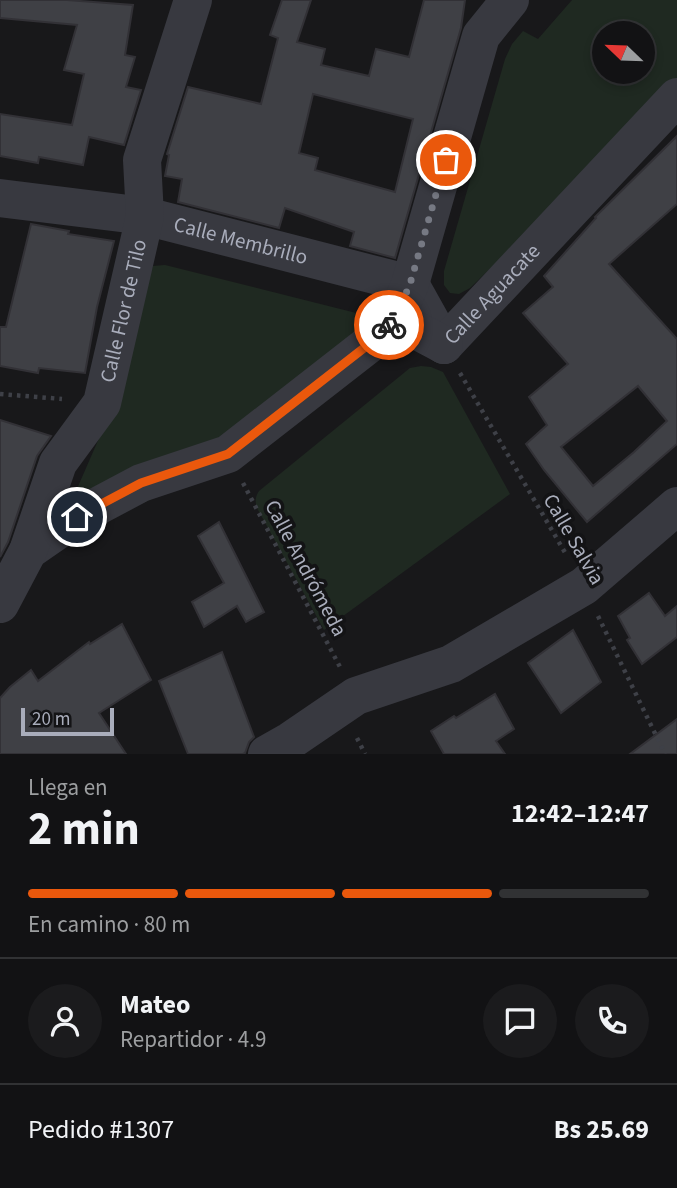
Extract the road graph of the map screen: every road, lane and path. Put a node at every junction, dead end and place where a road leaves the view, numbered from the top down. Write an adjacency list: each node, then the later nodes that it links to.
1 (193, 0): 6 (street, Calle Flor de Tilo)
2 (510, 0): 3 (street)
3 (485, 18): 7 (street)
4 (677, 97): 9 (street, Calle Aguacate)
5 (0, 198): 6 (street, Calle Membrillo)
6 (145, 216): 7 (street, Calle Membrillo); 11 (street, Calle Flor de Tilo)
7 (410, 284): 8 (street); 9 (street)
8 (395, 319): 9 (street, Calle Aguacate); 12 (street)
9 (444, 345): 15 (path, Calle Salvia)
10 (0, 394): 11 (path)
11 (102, 403): 14 (street, Calle Flor de Tilo)
12 (228, 454): 14 (street); 17 (path, Calle Andrómeda)
13 (677, 506): 15 (street)
14 (28, 551): 16 (street, Calle Flor de Tilo)
15 (584, 586): 17 (street); 19 (path, Calle Salvia)
16 (0, 604)
17 (356, 696): 18 (street)
18 (267, 754)
19 (664, 754)

